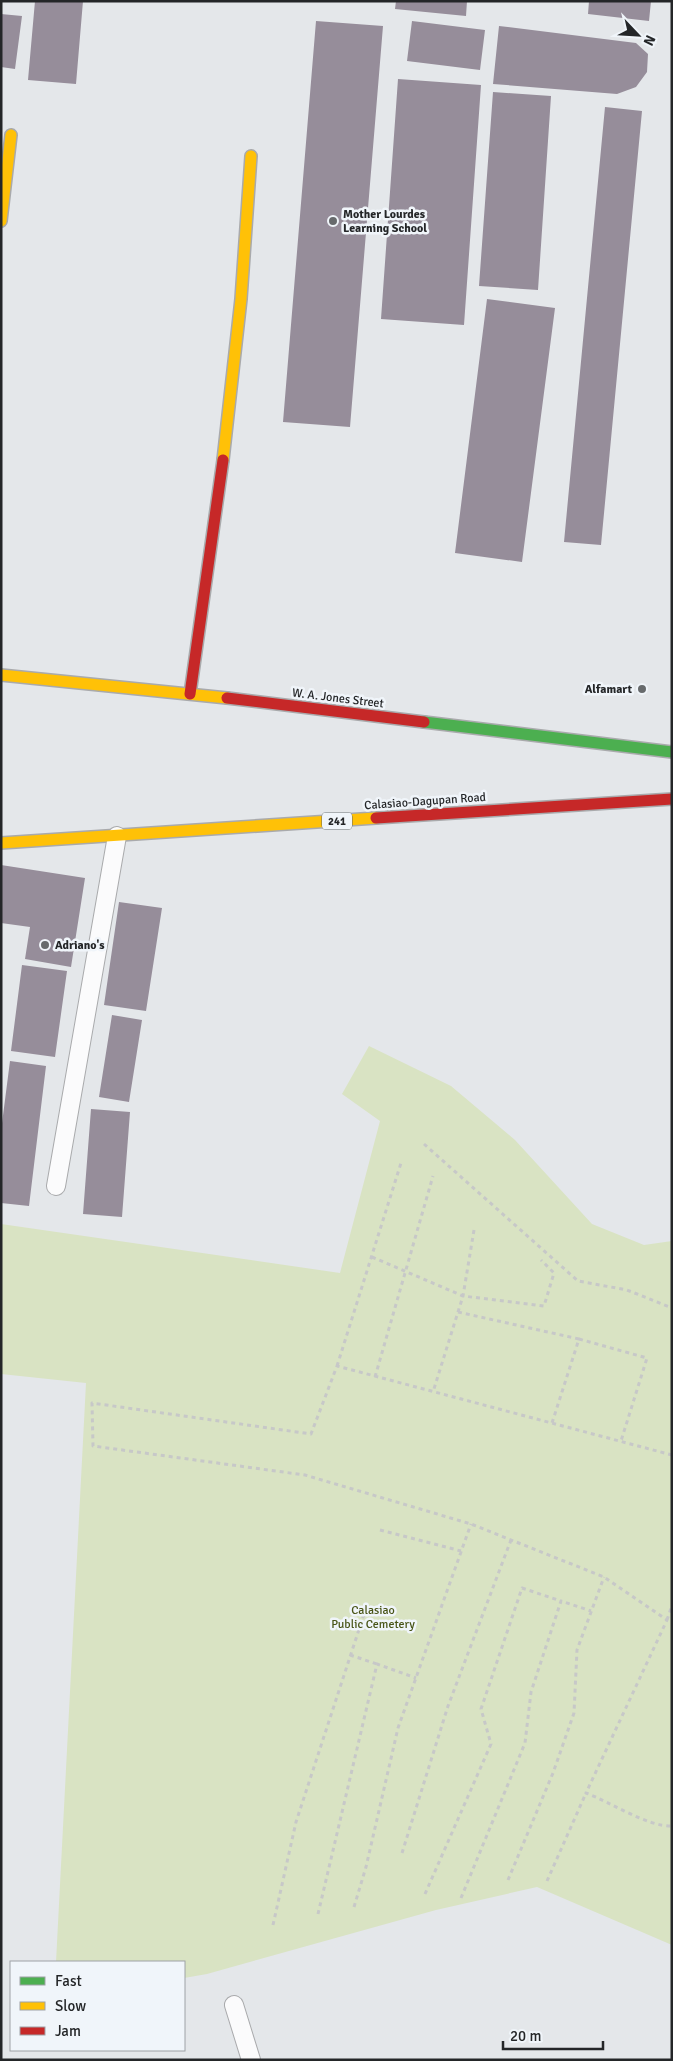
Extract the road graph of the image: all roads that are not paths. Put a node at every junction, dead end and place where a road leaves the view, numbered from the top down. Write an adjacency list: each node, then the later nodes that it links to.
1 (12, 135): 3 (main road)
2 (251, 156): 5 (main road)
3 (1, 222)
4 (1, 675): 5 (main road, W. A. Jones Street)
5 (190, 694): 6 (main road, W. A. Jones Street)
6 (672, 752)
7 (672, 798): 8 (main road, Calasiao-Dagupan Road / 241)
8 (117, 836): 9 (main road, Calasiao-Dagupan Road / 241); 10 (lane)
9 (1, 844)
10 (56, 1186)
11 (234, 2005): 12 (lane)
12 (251, 2060)

